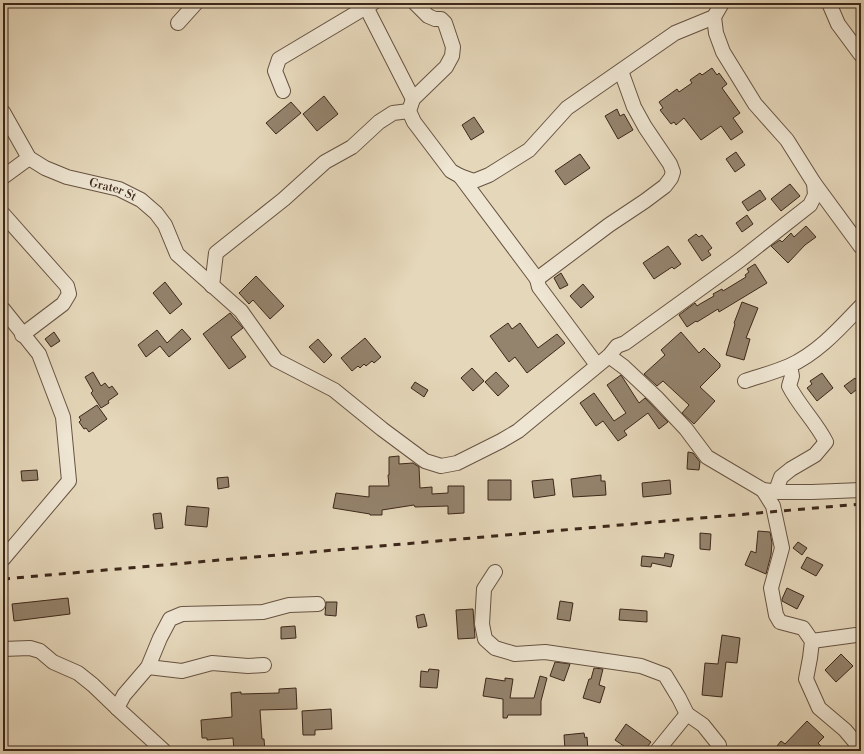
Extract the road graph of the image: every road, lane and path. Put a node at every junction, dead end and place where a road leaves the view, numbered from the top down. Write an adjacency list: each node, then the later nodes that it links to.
1 (196, 3): 7 (street)
2 (415, 3): 11 (street)
3 (722, 3): 6 (street)
4 (829, 3): 8 (street)
5 (370, 5): 10 (street); 11 (street)
6 (714, 17): 9 (street); 16 (street)
7 (178, 23)
8 (861, 55)
9 (621, 71): 14 (street); 19 (street)
10 (282, 91)
11 (411, 105): 14 (street); 20 (street)
12 (3, 112): 13 (street, Grater St)
13 (29, 158): 15 (street); 20 (street, Grater St)
14 (460, 176): 19 (street)
15 (3, 178)
16 (814, 183): 18 (street); 24 (street, Grater St)
17 (3, 214): 23 (street)
18 (861, 247)
19 (538, 279): 25 (street)
20 (212, 286): 25 (street, Grater St)
21 (861, 306): 26 (street)
22 (3, 309): 23 (street)
23 (22, 335): 31 (street)
24 (609, 356): 25 (street, Grater St); 28 (street)
25 (597, 364)
26 (790, 366): 27 (street); 30 (street)
27 (745, 381)
28 (763, 490): 30 (street); 35 (street)
29 (861, 490): 30 (street)
30 (779, 492)
31 (3, 559)
32 (496, 572): 40 (street)
33 (318, 604): 38 (street)
34 (861, 635): 35 (street)
35 (812, 641): 44 (street)
36 (4, 648): 39 (street)
37 (264, 665): 38 (street)
38 (148, 667): 39 (street)
39 (117, 708): 41 (street)
40 (687, 714): 42 (street); 43 (street)
41 (164, 751)
42 (657, 751)
43 (719, 751)
44 (859, 751)

